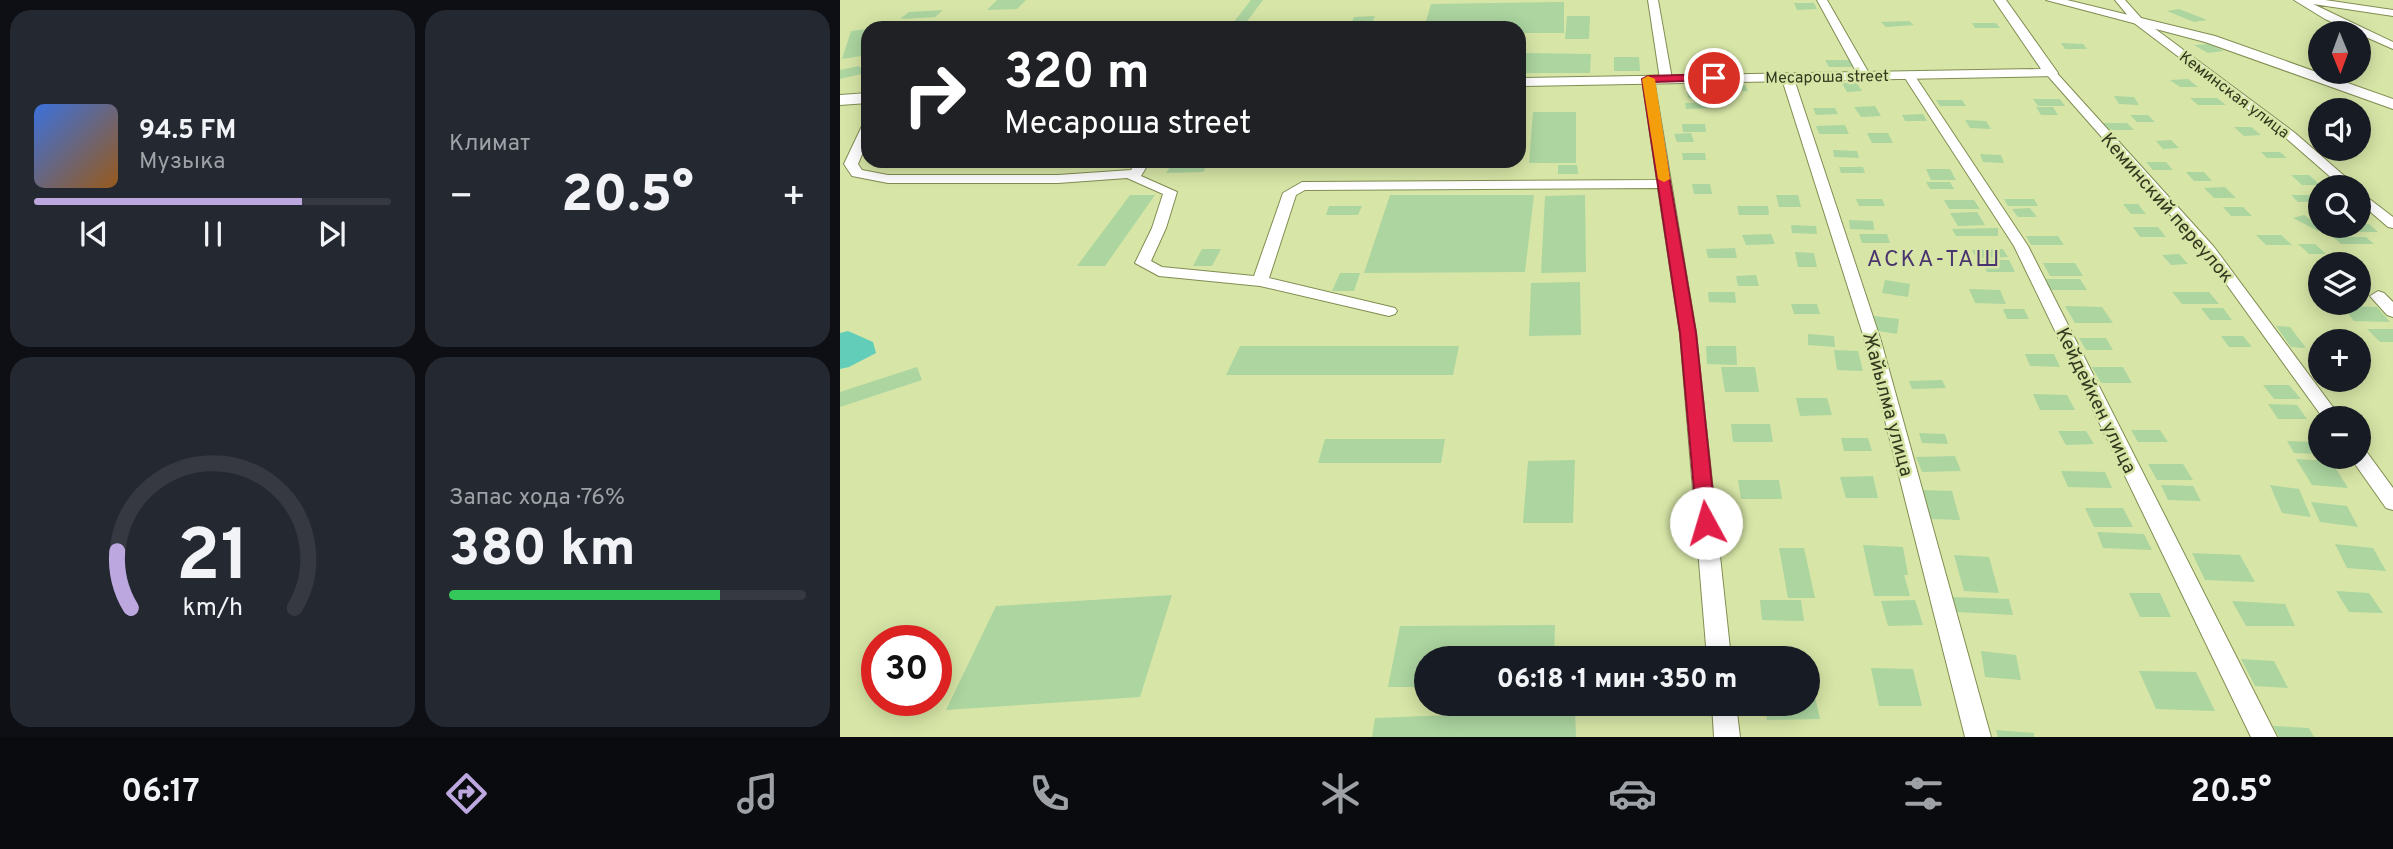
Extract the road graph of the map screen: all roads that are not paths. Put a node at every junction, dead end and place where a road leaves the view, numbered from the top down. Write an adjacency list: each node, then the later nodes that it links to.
1 (1653, 0): 14 (street)
2 (1822, 0): 11 (street)
3 (2000, 0): 10 (street, Кеминский переулок)
4 (2052, 0): 8 (street)
5 (2120, 0): 8 (street, Кеминская улица)
6 (2302, 0): 7 (street); 9 (street)
7 (2393, 13)
8 (2138, 21): 18 (street); 22 (street, Кеминская улица)
9 (2393, 46)
10 (2051, 73): 12 (street, Месароша street); 30 (street, Кеминский переулок)
11 (1864, 75): 12 (street, Месароша street); 13 (street, Месароша street)
12 (1909, 75): 37 (street, Кейдейкен улица)
13 (1787, 76): 14 (street, Месароша street); 36 (street, Жайылма улица)
14 (1657, 79): 15 (street, Месароша street); 23 (street)
15 (1526, 82)
16 (861, 98): 17 (street)
17 (840, 100)
18 (2393, 104)
19 (861, 142): 20 (street)
20 (1132, 168)
21 (1138, 168): 26 (street)
22 (2336, 175)
23 (1665, 184): 26 (street); 33 (street)
24 (2371, 206): 25 (street)
25 (2393, 225)
26 (1260, 281): 28 (street)
27 (2378, 296): 29 (street)
28 (1389, 311)
29 (2393, 312)
30 (2323, 406)
31 (2368, 469): 32 (street)
32 (2393, 503)
33 (1718, 646)
34 (1725, 716): 35 (street)
35 (1727, 737)
36 (1978, 737)
37 (2264, 737)

